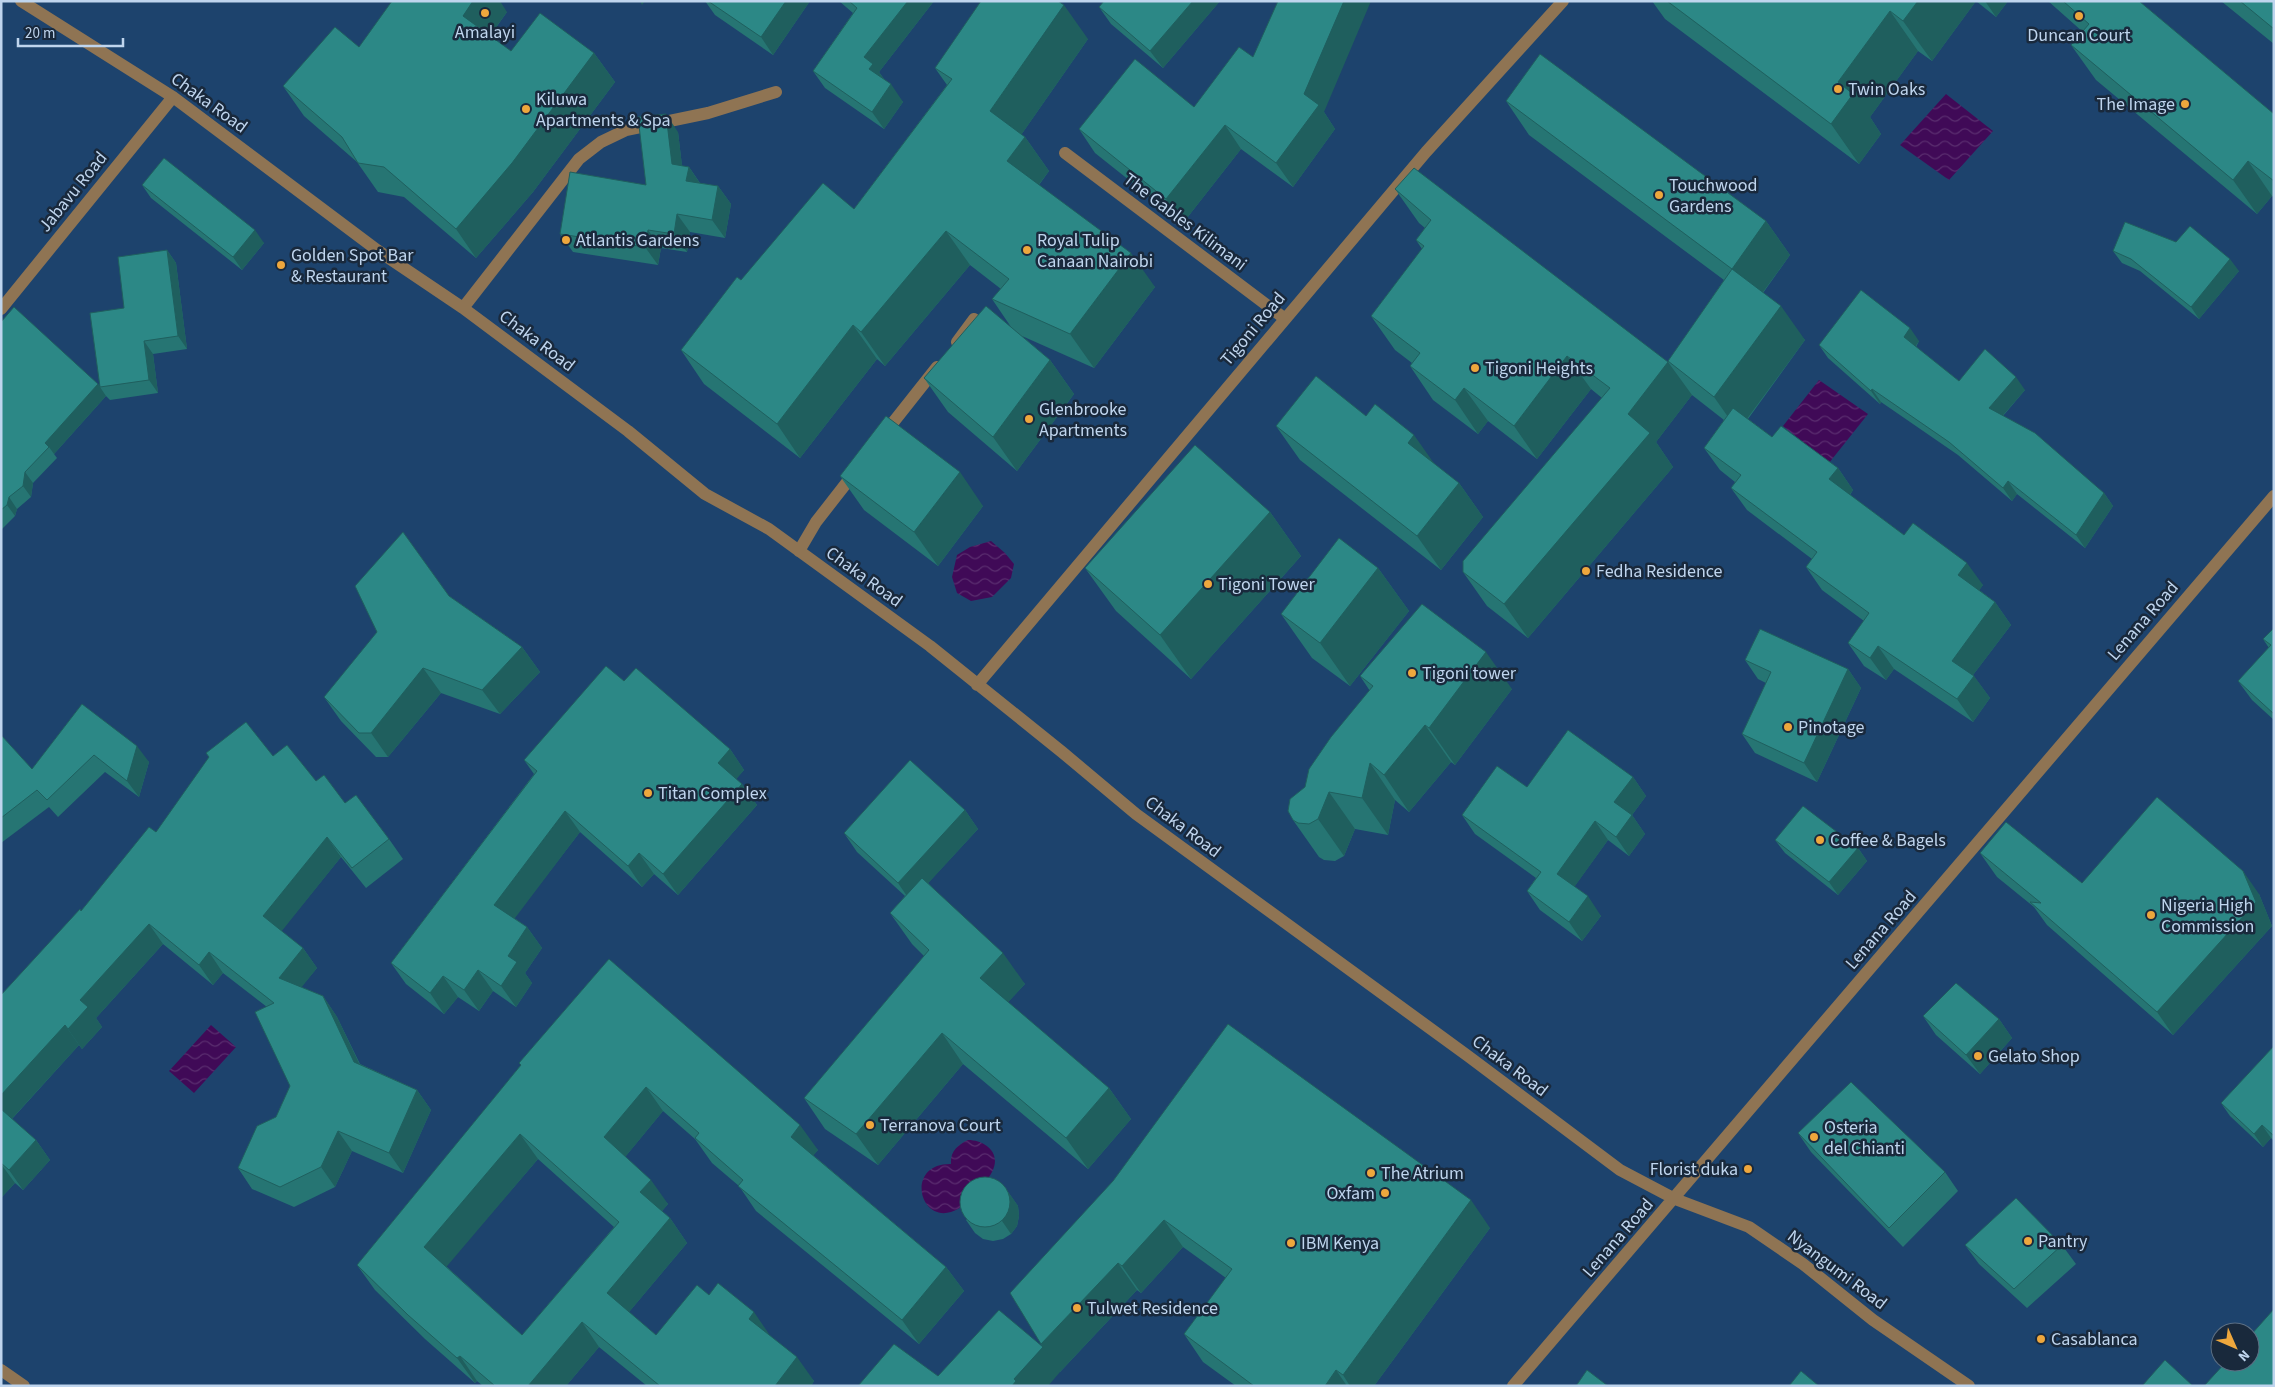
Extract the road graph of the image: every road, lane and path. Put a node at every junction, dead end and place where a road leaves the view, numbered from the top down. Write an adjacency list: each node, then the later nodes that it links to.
1 (21, 1): 4 (street, Chaka Road)
2 (1563, 1): 8 (street, Tigoni Road)
3 (776, 92): 6 (street)
4 (173, 97): 6 (street, Chaka Road); 7 (street, Jabavu Road)
5 (1065, 153): 8 (street, The Gables Kilimani)
6 (463, 308): 13 (street, Chaka Road)
7 (1, 309)
8 (1284, 318): 14 (street, Tigoni Road)
9 (974, 320): 10 (street)
10 (877, 444)
11 (865, 460): 13 (street)
12 (2274, 496): 15 (street, Lenana Road)
13 (799, 551): 14 (street, Chaka Road)
14 (977, 685): 15 (street, Chaka Road)
15 (1675, 1199): 18 (street, Lenana Road); 19 (street, Nyangumi Road)
16 (1, 1370): 17 (street)
17 (24, 1386)
18 (1513, 1386)
19 (1968, 1386)

